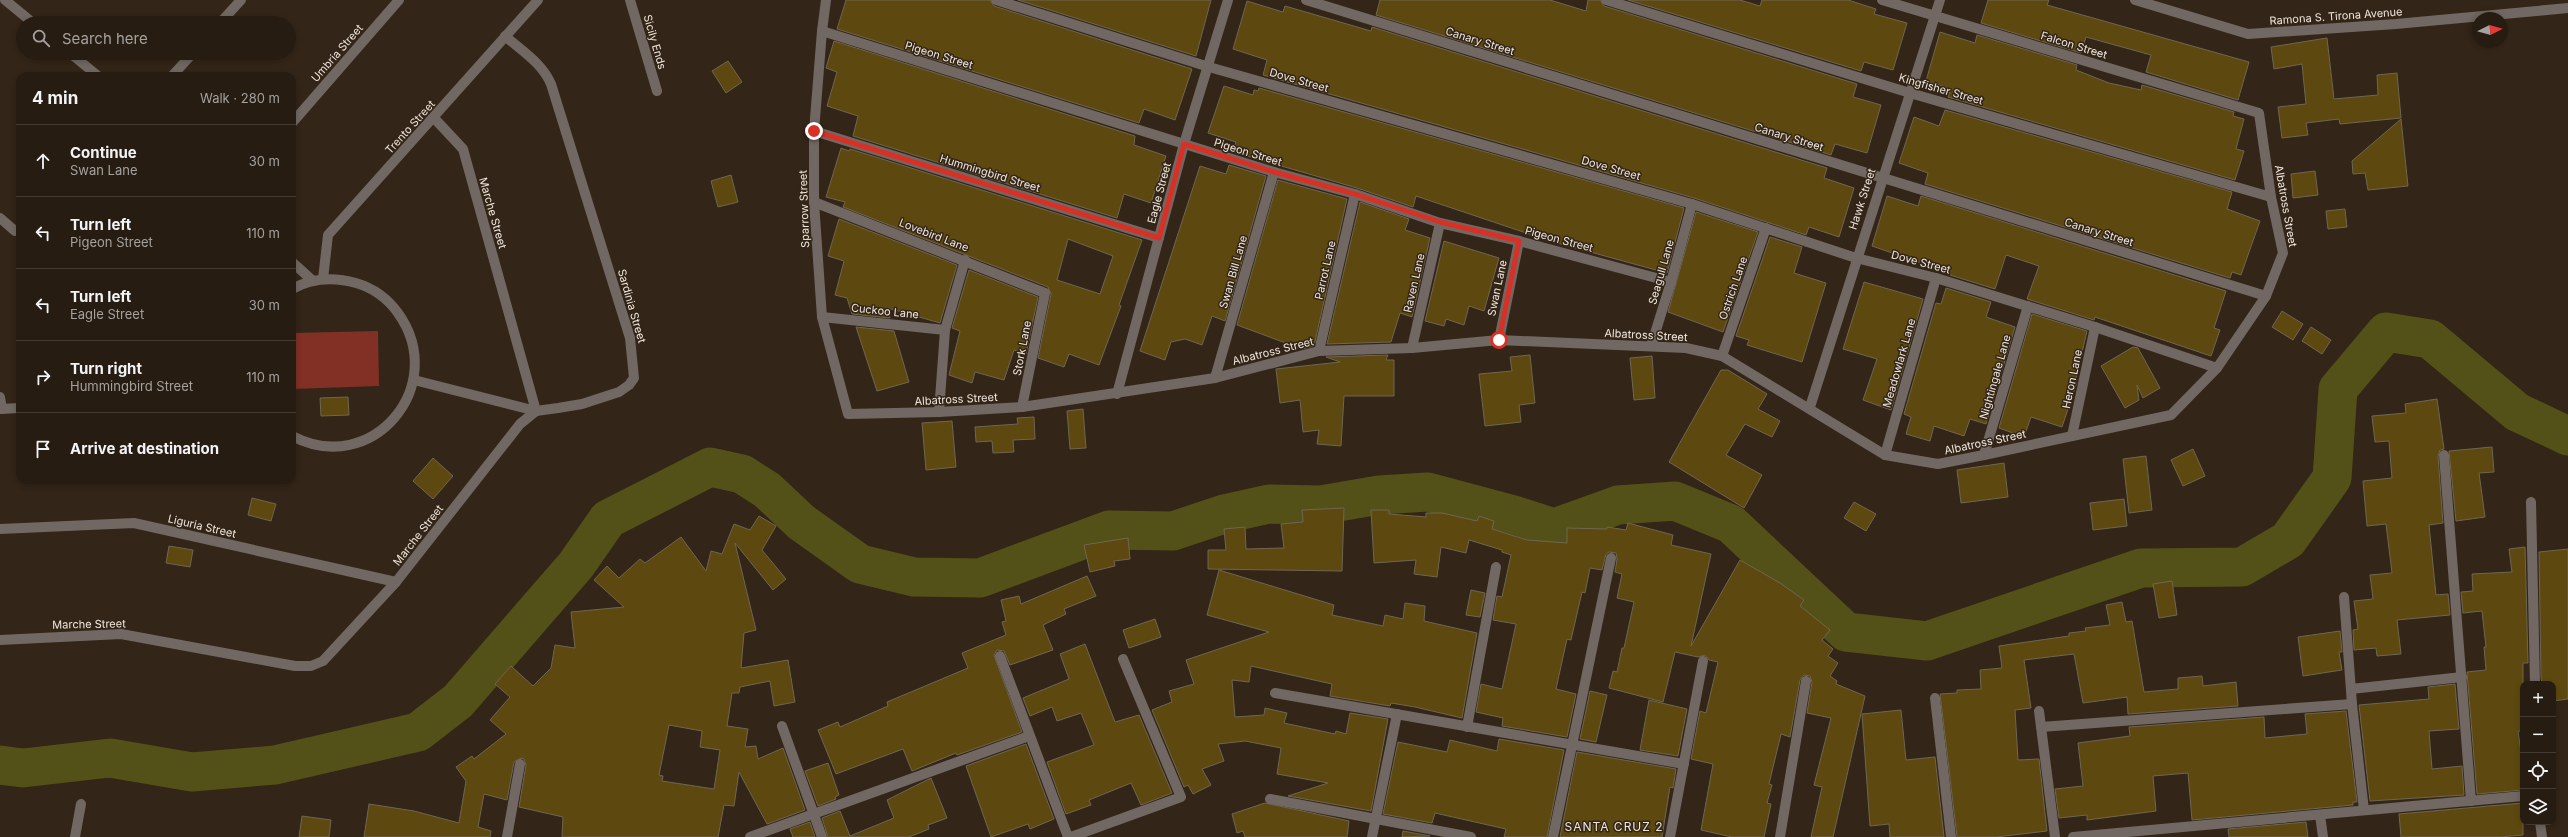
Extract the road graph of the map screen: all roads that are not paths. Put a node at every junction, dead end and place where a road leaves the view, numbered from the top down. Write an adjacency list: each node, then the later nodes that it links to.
1 (5, 0): 17 (street)
2 (241, 0): 18 (street)
3 (399, 0): 29 (street, Umbria Street)
4 (538, 0): 20 (street, Trento Street)
5 (630, 0): 26 (street, Sicily Ends)
6 (826, 0): 19 (street, Sparrow Street)
7 (996, 0): 23 (street, Dove Street)
8 (1228, 0): 23 (street, Eagle Street)
9 (1306, 0): 14 (street, Canary Street)
10 (1606, 0): 27 (street, Kingfisher Street)
11 (1882, 0): 16 (street, Falcon Street)
12 (1940, 0): 16 (street, Hawk Street)
13 (2135, 0): 15 (street, Ramona S. Tirona Avenue)
14 (1318, 2): 34 (street, Canary Street)
15 (2568, 8)
16 (1935, 15): 27 (street, Hawk Street); 28 (street, Falcon Street)
17 (24, 16)
18 (226, 16)
19 (822, 31): 31 (street, Sparrow Street); 32 (street, Pigeon Street)
20 (505, 36): 30 (street, Trento Street); 72 (street, Sardinia Street)
21 (79, 60): 24 (street)
22 (187, 60): 25 (street)
23 (1209, 67): 32 (street, Eagle Street); 38 (street, Dove Street)
24 (93, 72)
25 (176, 72)
26 (657, 91)
27 (1910, 93): 34 (street, Hawk Street); 36 (street, Kingfisher Street)
28 (2259, 113): 36 (street, Albatross Street)
29 (296, 117)
30 (434, 118): 49 (street, Trento Street); 72 (street, Marche Street)
31 (814, 131): 37 (street, Sparrow Street); 43 (street, Hummingbird Street)
32 (1184, 144): 33 (street, Pigeon Street); 43 (street, Eagle Street)
33 (1274, 172): 35 (street, Pigeon Street); 64 (street, Swan Bill Lane)
34 (1882, 178): 45 (street, Hawk Street); 53 (street, Canary Street)
35 (1355, 194): 40 (street, Pigeon Street); 61 (street, Parrot Lane)
36 (2271, 197): 53 (street, Albatross Street)
37 (814, 202): 46 (street, Lovebird Lane); 55 (street, Sparrow Street)
38 (1692, 204): 41 (street, Dove Street); 50 (street, Seagull Lane)
39 (0, 218): 42 (street)
40 (1440, 222): 44 (street, Pigeon Street); 60 (street, Raven Lane)
41 (1766, 228): 45 (street, Dove Street); 62 (street, Ostrich Lane)
42 (16, 231)
43 (1159, 238): 66 (street, Eagle Street)
44 (1519, 241): 50 (street, Pigeon Street); 58 (street, Swan Lane)
45 (1856, 258): 48 (street, Dove Street); 69 (street, Hawk Street)
46 (965, 260): 52 (street, Lovebird Lane); 57 (street)
47 (296, 265): 49 (street)
48 (1936, 278): 54 (street, Dove Street); 77 (street, Meadowlark Lane)
49 (318, 280): 51 (street); 65 (street)
50 (1671, 282): 59 (street, Seagull Lane)
51 (296, 288)
52 (1044, 293): 68 (street, Stork Lane)
53 (2266, 296): 63 (street, Albatross Street)
54 (2028, 306): 56 (street, Dove Street); 78 (street, Nightingale Lane)
55 (822, 317): 57 (street, Cuckoo Lane); 74 (street, Sparrow Street)
56 (2095, 326): 63 (street, Dove Street); 75 (street, Heron Lane)
57 (945, 330): 73 (street)
58 (1499, 340): 59 (street, Albatross Street); 60 (street, Albatross Street)
59 (1651, 346): 62 (street, Albatross Street)
60 (1412, 348): 61 (street, Albatross Street)
61 (1319, 351): 64 (street, Albatross Street)
62 (1722, 356): 69 (street, Albatross Street)
63 (2217, 368): 75 (street, Albatross Street)
64 (1215, 378): 66 (street, Albatross Street)
65 (414, 380): 72 (street, Sardinia Street); 76 (street)
66 (1117, 394): 68 (street, Albatross Street)
67 (0, 397): 71 (street)
68 (1022, 407): 73 (street, Albatross Street)
69 (1810, 407): 77 (street, Albatross Street)
70 (16, 408): 71 (street)
71 (1, 409)
72 (536, 410): 84 (street, Marche Street)
73 (939, 412): 74 (street, Albatross Street)
74 (848, 414)
75 (2072, 436): 78 (street, Albatross Street)
76 (296, 438)
77 (1885, 455): 78 (street, Albatross Street)
78 (1984, 455)
79 (2444, 455): 90 (street)
80 (2531, 502): 92 (street)
81 (0, 529): 84 (street, Liguria Street)
82 (1611, 558): 103 (street)
83 (1496, 566): 100 (street)
84 (396, 582): 86 (street, Marche Street)
85 (2344, 597): 93 (street)
86 (0, 640)
87 (1000, 656): 102 (street)
88 (1123, 660): 120 (street)
89 (1703, 661): 105 (street)
90 (2462, 677): 93 (street); 108 (street)
91 (1806, 681): 125 (street)
92 (2535, 681)
93 (2351, 689): 96 (street)
94 (1275, 693): 98 (street)
95 (1935, 698): 126 (street)
96 (2352, 704): 101 (street); 110 (street)
97 (2039, 711): 101 (street)
98 (1397, 714): 100 (street); 113 (street)
99 (782, 726): 111 (street)
100 (1468, 727): 103 (street)
101 (2041, 727): 127 (street)
102 (1029, 736): 111 (street); 119 (street)
103 (1572, 745): 105 (street); 123 (street)
104 (520, 764): 116 (street)
105 (1684, 764): 124 (street)
106 (2520, 796): 108 (street)
107 (1270, 799): 113 (street)
108 (2471, 801): 110 (street)
109 (81, 804): 115 (street)
110 (2364, 810): 112 (street)
111 (814, 814): 117 (street); 118 (street)
112 (2320, 815): 128 (street); 129 (street)
113 (1376, 819): 121 (street); 122 (street)
114 (2540, 825): 130 (street)
115 (75, 837)
116 (507, 837)
117 (750, 837)
118 (822, 837)
119 (1068, 837)
120 (1071, 837)
121 (1372, 837)
122 (1471, 837)
123 (1553, 837)
124 (1670, 837)
125 (1780, 837)
126 (1951, 837)
127 (2055, 837)
128 (2073, 837)
129 (2323, 837)
130 (2542, 837)

